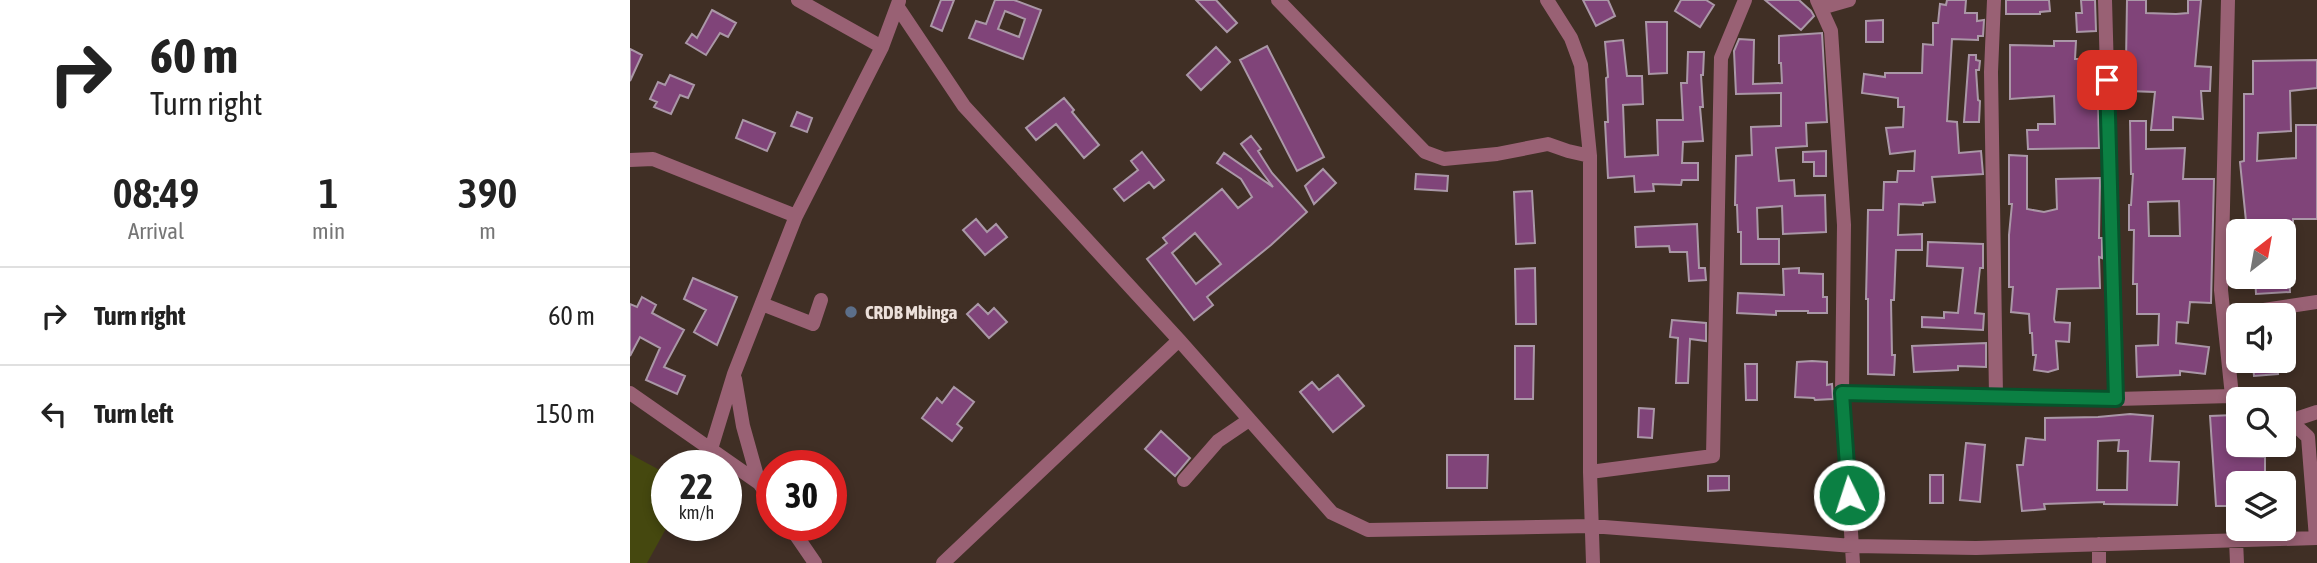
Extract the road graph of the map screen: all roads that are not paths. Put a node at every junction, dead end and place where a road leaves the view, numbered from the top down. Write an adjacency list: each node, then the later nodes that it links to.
1 (798, 0): 11 (street)
2 (1278, 0): 12 (street)
3 (1547, 0): 12 (street)
4 (1745, 0): 33 (street)
5 (1849, 0): 10 (street)
6 (1994, 0): 24 (street)
7 (2105, 0): 26 (street)
8 (2228, 0): 18 (street)
9 (898, 3): 11 (street); 19 (street)
10 (1819, 4): 23 (street)
11 (882, 47): 14 (street)
12 (1590, 156): 33 (street)
13 (630, 160): 14 (street)
14 (796, 216): 17 (street)
15 (821, 300): 17 (street)
16 (2317, 302): 18 (street)
17 (762, 304): 20 (street)
18 (2224, 316): 21 (street)
19 (1179, 340): 29 (street); 46 (street)
20 (734, 374): 31 (street); 32 (street)
21 (2235, 387)
22 (630, 393): 31 (street)
23 (1842, 393): 24 (street); 43 (street)
24 (1996, 396): 26 (street)
25 (2226, 398): 26 (street)
26 (2116, 399)
27 (2317, 412): 28 (street)
28 (2296, 416)
29 (1249, 420): 34 (street); 36 (street)
30 (2296, 426): 37 (street)
31 (711, 449): 35 (street)
32 (756, 472)
33 (1590, 472): 36 (street)
34 (1184, 480)
35 (756, 481)
36 (1591, 526): 43 (street); 47 (street)
37 (2317, 538): 38 (street)
38 (2296, 539)
39 (2226, 540): 42 (street)
40 (800, 541): 45 (street)
41 (2236, 541): 51 (street)
42 (2099, 544): 44 (street); 50 (street)
43 (1853, 546): 44 (street); 48 (street)
44 (1976, 548): 49 (street)
45 (815, 563)
46 (943, 563)
47 (1593, 563)
48 (1853, 563)
49 (1976, 563)
50 (2099, 563)
51 (2236, 563)

